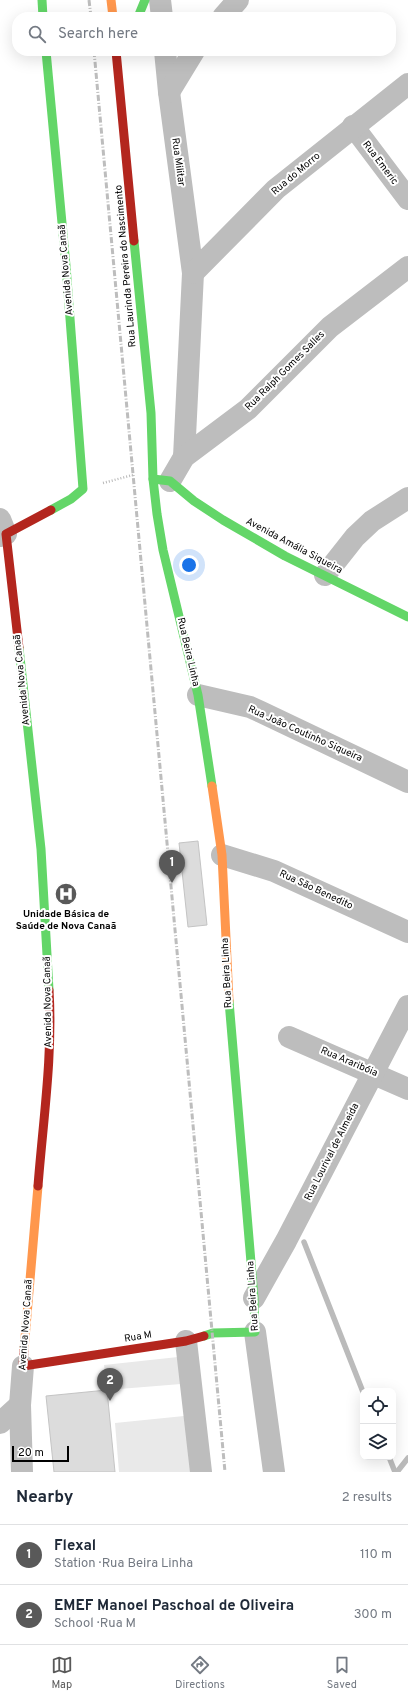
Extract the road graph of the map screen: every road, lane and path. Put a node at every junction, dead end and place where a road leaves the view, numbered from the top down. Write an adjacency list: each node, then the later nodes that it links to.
1 (42, 0): 6 (street)
2 (111, 0): 7 (street)
3 (145, 0): 8 (street)
4 (160, 0): 9 (street)
5 (238, 0): 10 (street)
6 (43, 12)
7 (112, 12)
8 (140, 12)
9 (161, 12)
10 (227, 12)
11 (46, 56): 23 (street, Avenida Nova Canaã)
12 (117, 56): 22 (street, Rua Laurinda Pereira do Nascimento)
13 (165, 56): 16 (street, Rua Militar)
14 (191, 56): 16 (street)
15 (408, 84): 17 (street, Rua do Morro)
16 (169, 92): 20 (street, Rua Militar)
17 (353, 126): 18 (street, Rua Emeric); 20 (street, Rua do Morro)
18 (408, 199)
19 (408, 266): 21 (street, Rua Ralph Gomes Salles)
20 (193, 273): 21 (street, Rua Militar)
21 (184, 457): 22 (street, Rua Ralph Gomes Salles)
22 (162, 480): 23 (path); 26 (street, Avenida Amália Siqueira); 28 (street, Rua Beira Linha)
23 (83, 489): 25 (street)
24 (408, 498): 26 (street)
25 (2, 530): 39 (street, Avenida Nova Canaã)
26 (325, 575): 27 (street, Avenida Amália Siqueira)
27 (408, 617)
28 (198, 695): 29 (street, Rua João Coutinho Siqueira); 30 (street, Rua Beira Linha)
29 (408, 782)
30 (222, 855): 31 (street, Rua São Benedito); 36 (street, Rua Beira Linha)
31 (408, 932)
32 (408, 1006): 34 (street, Rua Lourival de Almeida)
33 (289, 1037): 34 (street, Rua Araribóia)
34 (373, 1072): 35 (street, Rua Araribóia); 36 (street, Rua Lourival de Almeida)
35 (408, 1089)
36 (254, 1298): 37 (street, Rua Beira Linha)
37 (255, 1332): 38 (street, Rua M); 44 (street, Rua Beira Linha)
38 (186, 1341): 39 (street, Rua M); 43 (street)
39 (23, 1366): 40 (street, Avenida Nova Canaã)
40 (20, 1405): 41 (street); 42 (street, Avenida Nova Canaã)
41 (0, 1423)
42 (22, 1472)
43 (201, 1472)
44 (274, 1472)

